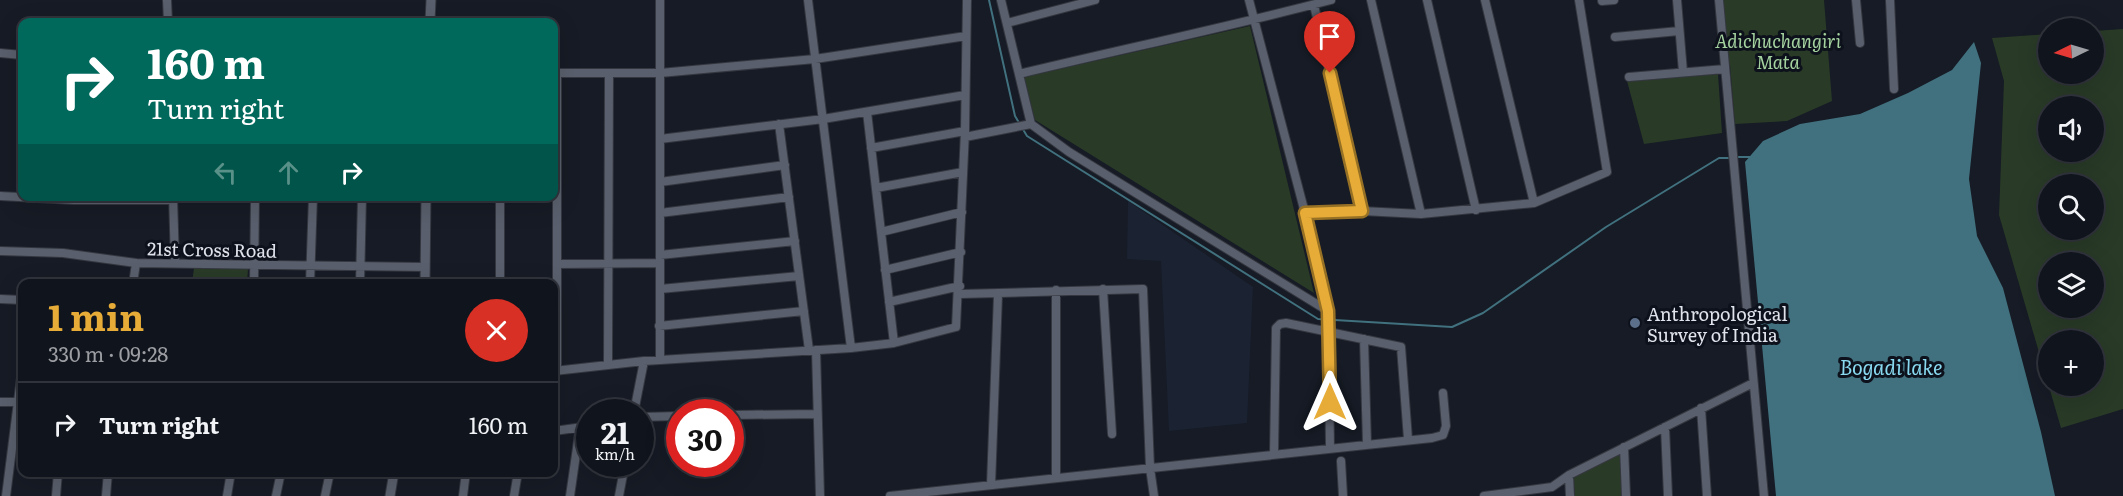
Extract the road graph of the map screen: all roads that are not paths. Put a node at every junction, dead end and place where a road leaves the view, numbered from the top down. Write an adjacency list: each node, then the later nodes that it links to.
1 (167, 0): 21 (street)
2 (431, 0): 22 (street)
3 (660, 0): 36 (street)
4 (808, 0): 31 (street)
5 (967, 0): 26 (street)
6 (1001, 0): 24 (street)
7 (1095, 0): 24 (street)
8 (1249, 0): 23 (street)
9 (1331, 0): 20 (street)
10 (1371, 0): 68 (street)
11 (1427, 0): 63 (street)
12 (1485, 0): 62 (street)
13 (1579, 0): 62 (street)
14 (1614, 0): 19 (street)
15 (1677, 0): 25 (street)
16 (1719, 0): 32 (street)
17 (1856, 0): 28 (street)
18 (1890, 0): 39 (street)
19 (1602, 1)
20 (1314, 5): 23 (street); 64 (street)
21 (168, 18)
22 (430, 18)
23 (1254, 21): 37 (street); 67 (street)
24 (1007, 23): 37 (street)
25 (1679, 31): 27 (street); 33 (street)
26 (966, 36): 31 (street); 40 (street)
27 (1615, 37)
28 (1860, 43)
29 (0, 54): 30 (street)
30 (18, 55)
31 (815, 59): 36 (street); 42 (street)
32 (1725, 69): 33 (street); 111 (street)
33 (1683, 72): 38 (street)
34 (558, 73): 35 (street)
35 (609, 73): 36 (street); 77 (street)
36 (660, 73): 46 (street)
37 (1019, 75): 44 (street)
38 (1629, 77)
39 (1894, 89)
40 (965, 95): 41 (street); 45 (street)
41 (867, 112): 42 (street); 47 (street)
42 (823, 119): 43 (street); 105 (street)
43 (779, 124): 46 (street); 48 (street)
44 (1031, 124): 45 (street); 100 (street)
45 (965, 134): 47 (street); 49 (street)
46 (660, 139): 50 (street)
47 (871, 148): 51 (street)
48 (785, 165): 50 (street); 54 (street)
49 (963, 172): 51 (street); 65 (street)
50 (660, 182): 66 (street)
51 (876, 188): 69 (street)
52 (0, 196): 53 (street)
53 (18, 197)
54 (789, 197): 66 (street); 70 (street)
55 (173, 201): 75 (street)
56 (255, 201): 78 (street)
57 (313, 201): 79 (street)
58 (362, 201): 80 (street)
59 (426, 201): 81 (street)
60 (500, 201): 89 (street)
61 (556, 201): 76 (street)
62 (1534, 203): 63 (street)
63 (1476, 210): 68 (street)
64 (1362, 211): 67 (street); 68 (street)
65 (962, 212): 69 (street); 72 (street)
66 (660, 213): 73 (street)
67 (1305, 213): 100 (street)
68 (1421, 214)
69 (881, 232): 82 (street)
70 (795, 241): 73 (street); 83 (street)
71 (0, 251): 74 (street, 21st Cross Road)
72 (961, 252): 82 (street); 92 (street)
73 (660, 259): 77 (street); 91 (street)
74 (136, 263): 75 (street, 21st Cross Road); 84 (street)
75 (175, 263): 78 (street, 21st Cross Road)
76 (557, 264): 77 (street); 90 (street)
77 (610, 264): 109 (street)
78 (255, 266): 79 (street, 21st Cross Road); 85 (street)
79 (312, 266): 80 (street, 21st Cross Road); 86 (street)
80 (360, 266): 81 (street, 21st Cross Road); 87 (street)
81 (425, 267): 88 (street)
82 (885, 270): 98 (street)
83 (799, 276): 91 (street); 99 (street)
84 (134, 279)
85 (254, 279)
86 (311, 279)
87 (360, 279)
88 (424, 279)
89 (500, 279)
90 (557, 279)
91 (660, 289): 101 (street)
92 (960, 290): 95 (street); 98 (street); 104 (street)
93 (1056, 290): 94 (street); 95 (street); 142 (street)
94 (1102, 290): 123 (street); 131 (street)
95 (998, 295): 143 (street)
96 (0, 298): 97 (street)
97 (18, 300)
98 (889, 302): 104 (street)
99 (804, 311): 101 (street); 106 (street)
100 (1328, 314): 102 (street)
101 (659, 326): 107 (street)
102 (1329, 330): 103 (street); 127 (street); 128 (street)
103 (1364, 339): 124 (street); 125 (street)
104 (894, 343): 105 (street)
105 (851, 348): 106 (street)
106 (812, 350): 107 (street); 117 (street)
107 (660, 360): 108 (street)
108 (644, 361): 109 (street); 113 (street)
109 (608, 365): 110 (street)
110 (558, 371)
111 (1753, 383): 116 (street); 165 (street)
112 (1443, 393): 124 (street)
113 (637, 399)
114 (0, 402): 115 (street)
115 (18, 402)
116 (1701, 408): 120 (street); 164 (street)
117 (817, 414): 119 (street); 156 (street)
118 (18, 415): 145 (street)
119 (744, 415)
120 (1665, 427): 126 (street); 163 (street)
121 (576, 428): 122 (street)
122 (558, 430)
123 (1112, 434)
124 (1408, 440): 125 (street)
125 (1367, 444): 127 (street)
126 (1624, 447): 132 (street); 162 (street)
127 (1330, 448): 128 (street)
128 (1275, 454): 131 (street)
129 (576, 455): 154 (street)
130 (1341, 461): 159 (street)
131 (1150, 468): 142 (street); 158 (street)
132 (1569, 475): 160 (street); 161 (street)
133 (58, 477): 146 (street)
134 (108, 477): 147 (street)
135 (230, 477): 148 (street)
136 (279, 477): 149 (street)
137 (329, 477): 150 (street)
138 (393, 477): 151 (street)
139 (465, 477): 152 (street)
140 (517, 477): 153 (street)
141 (623, 477): 155 (street)
142 (1056, 478): 143 (street)
143 (991, 485): 144 (street)
144 (899, 495): 157 (street)
145 (6, 496)
146 (56, 496)
147 (106, 496)
148 (227, 496)
149 (276, 496)
150 (325, 496)
151 (390, 496)
152 (463, 496)
153 (514, 496)
154 (570, 496)
155 (619, 496)
156 (820, 496)
157 (890, 496)
158 (1154, 496)
159 (1343, 496)
160 (1484, 496)
161 (1570, 496)
162 (1626, 496)
163 (1668, 496)
164 (1707, 496)
165 (1764, 496)

